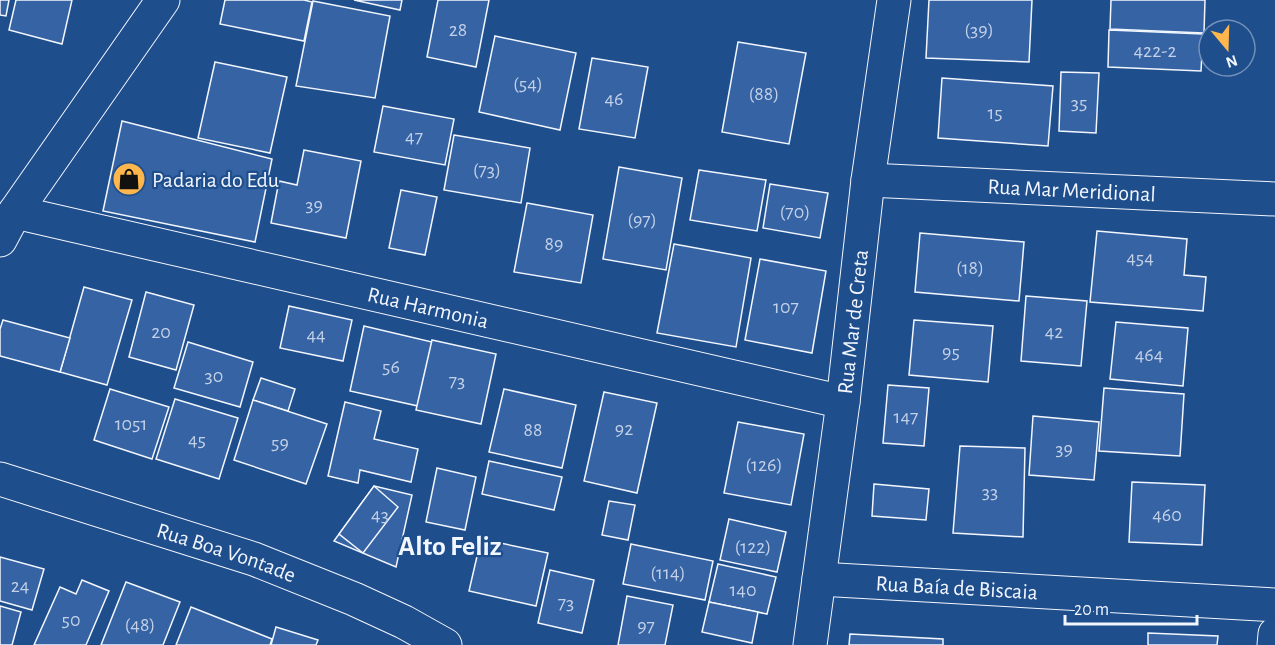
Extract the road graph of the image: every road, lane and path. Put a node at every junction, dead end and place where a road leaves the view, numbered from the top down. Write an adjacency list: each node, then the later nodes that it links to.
1 (163, 0): 5 (street)
2 (888, 1): 3 (street, Rua Mar de Creta)
3 (868, 180): 4 (street, Rua Mar Meridional); 6 (street, Rua Mar de Creta)
4 (1275, 199)
5 (8, 226): 6 (street, Rua Harmonia)
6 (843, 402): 8 (street, Rua Mar de Creta)
7 (0, 479): 11 (street, Rua Boa Vontade)
8 (819, 579): 9 (street, Rua Baía de Biscaia); 12 (street, Rua Mar de Creta)
9 (1275, 605)
10 (1275, 634): 13 (street)
11 (445, 645)
12 (810, 645)
13 (1274, 645)

